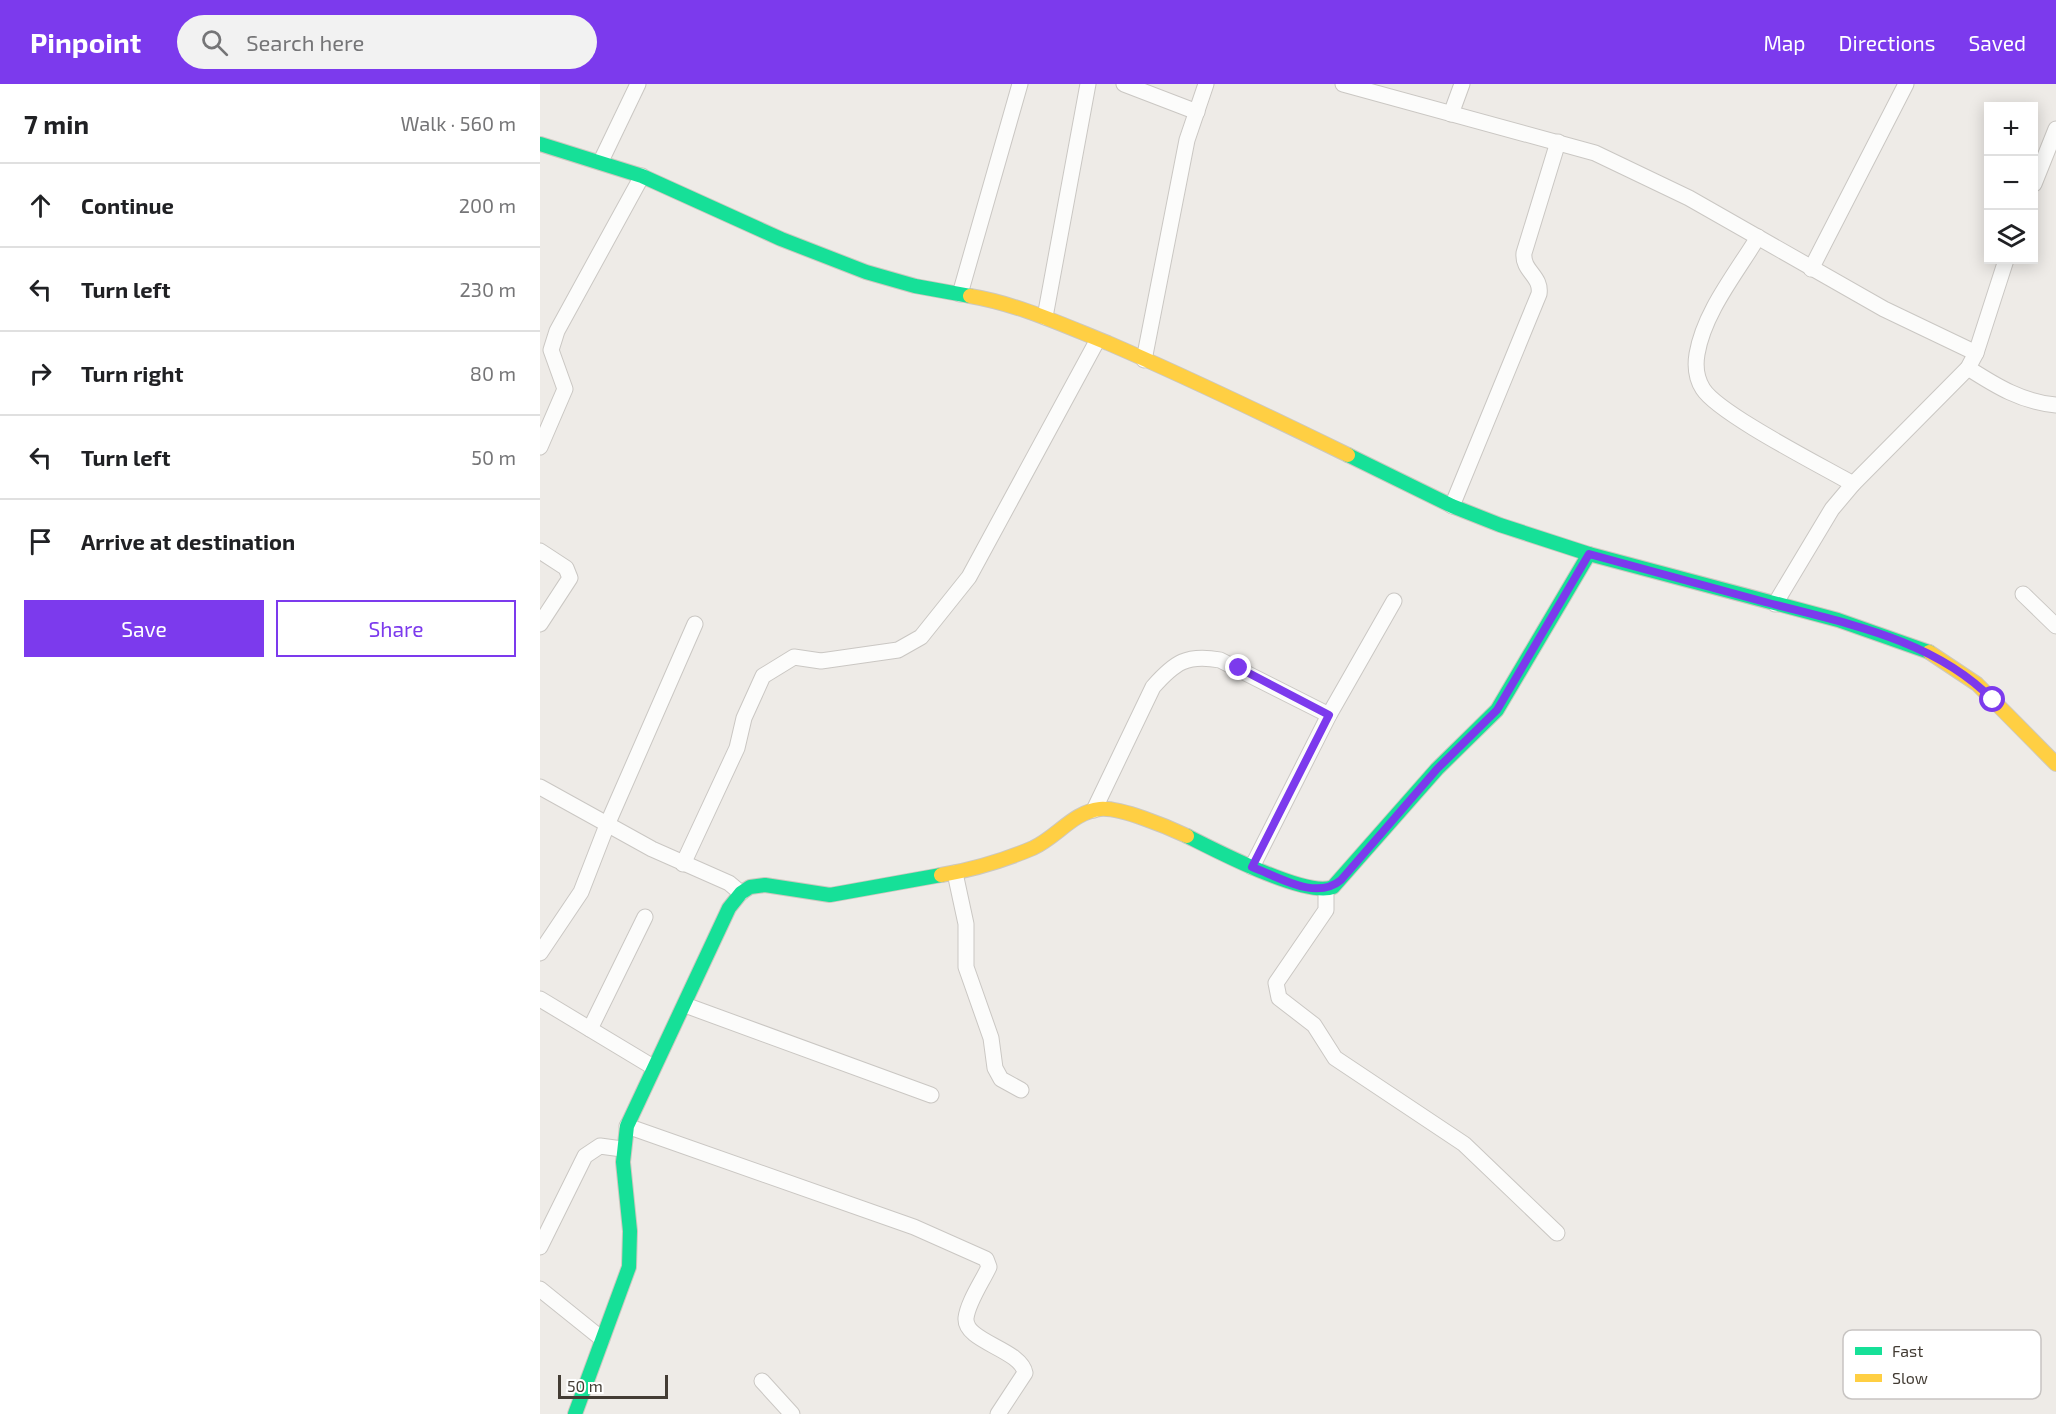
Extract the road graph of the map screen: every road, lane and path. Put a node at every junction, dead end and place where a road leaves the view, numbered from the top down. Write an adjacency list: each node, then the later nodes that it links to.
1 (638, 84): 15 (street)
2 (1020, 84): 21 (street)
3 (1088, 84): 22 (street)
4 (1124, 84): 9 (street)
5 (1206, 84): 9 (street)
6 (1343, 84): 10 (street)
7 (1462, 84): 10 (street)
8 (1906, 84): 20 (street)
9 (1197, 112): 25 (street)
10 (1451, 114): 12 (street)
11 (2056, 129): 14 (street)
12 (1558, 142): 18 (street); 30 (street)
13 (540, 144): 15 (street)
14 (2053, 146): 17 (street)
15 (601, 161): 16 (street)
16 (642, 176): 21 (street); 28 (street)
17 (2038, 176)
18 (1758, 237): 20 (street); 29 (street)
19 (2005, 264): 24 (street)
20 (1811, 269): 24 (street)
21 (960, 294): 22 (street)
22 (1045, 317): 23 (street)
23 (1097, 341): 25 (street); 44 (street)
24 (1976, 352): 26 (street)
25 (1144, 360): 30 (street)
26 (1968, 368): 27 (street); 29 (street)
27 (2056, 405)
28 (540, 447)
29 (1853, 484): 35 (street)
30 (1452, 506): 32 (street)
31 (540, 551): 36 (street)
32 (1589, 554): 35 (street); 47 (street)
33 (2024, 594): 38 (street)
34 (1394, 601): 39 (street)
35 (1775, 604): 40 (street)
36 (540, 624)
37 (695, 624): 43 (street)
38 (2056, 626)
39 (1329, 715): 42 (street); 45 (street)
40 (2056, 764)
41 (540, 787): 43 (street)
42 (1094, 810): 45 (street); 46 (street)
43 (607, 825): 44 (street); 50 (street)
44 (683, 864): 48 (street)
45 (1252, 867): 47 (street)
46 (955, 873): 48 (street); 55 (street)
47 (1326, 890): 59 (street)
48 (741, 893): 52 (street)
49 (645, 918): 53 (street)
50 (540, 953)
51 (540, 999): 53 (street)
52 (685, 1005): 54 (street); 56 (street)
53 (590, 1029): 54 (street)
54 (653, 1067): 57 (street)
55 (1021, 1089)
56 (931, 1095)
57 (627, 1126): 58 (street); 66 (street)
58 (622, 1149): 60 (street); 62 (street)
59 (1557, 1233)
60 (540, 1247)
61 (540, 1289): 62 (street)
62 (602, 1339): 64 (street)
63 (762, 1381): 65 (street)
64 (575, 1414)
65 (792, 1414)
66 (998, 1414)

